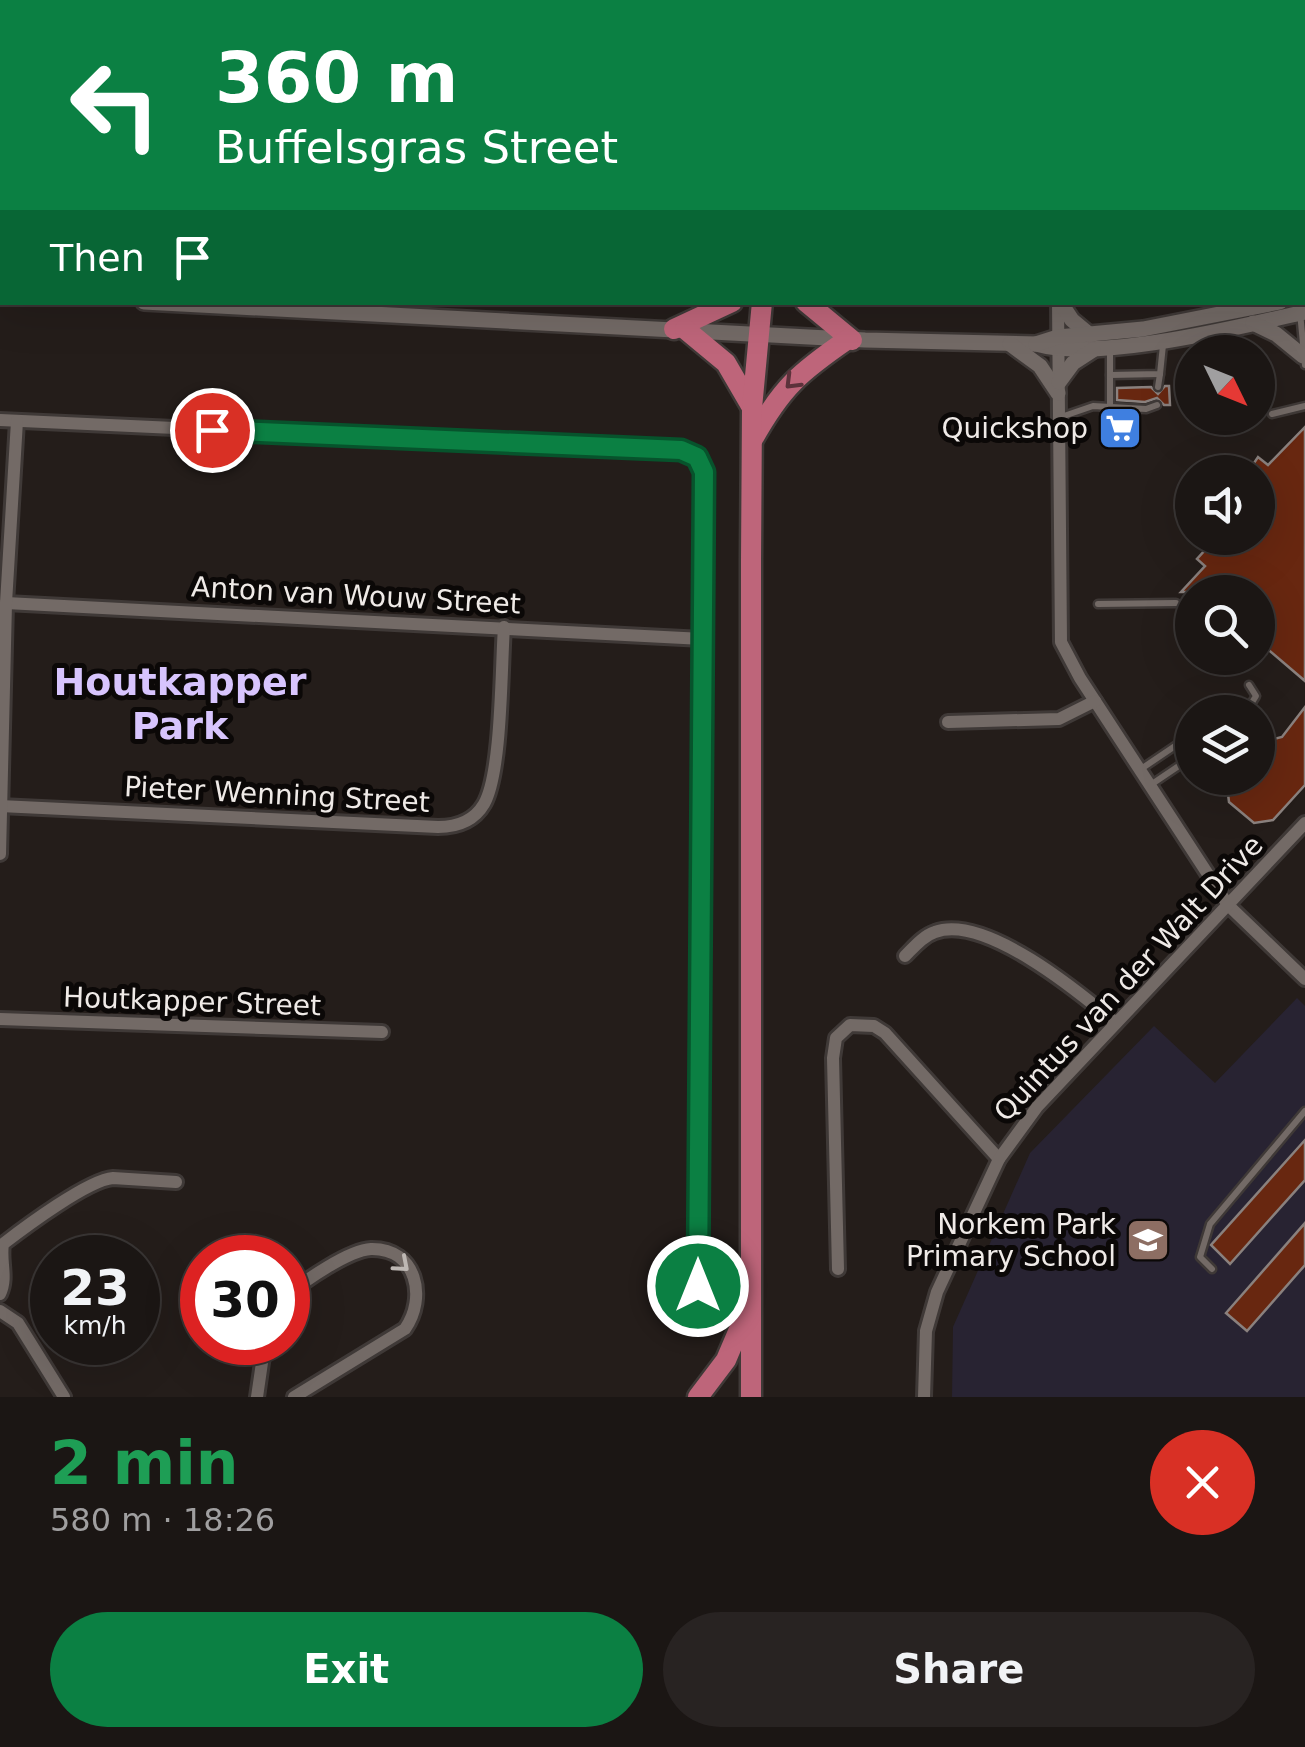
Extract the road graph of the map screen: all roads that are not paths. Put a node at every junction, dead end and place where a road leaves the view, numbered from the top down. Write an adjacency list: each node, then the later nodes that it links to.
1 (204, 305): 10 (street)
2 (726, 305): 10 (main road)
3 (762, 305): 12 (main road)
4 (810, 305): 13 (main road)
5 (1059, 305): 15 (street)
6 (1061, 305): 14 (street)
7 (1294, 305): 9 (street)
8 (1302, 305): 17 (lane)
9 (1247, 311): 11 (street); 17 (street)
10 (680, 329): 12 (street); 25 (main road)
11 (1165, 332): 14 (street); 18 (lane)
12 (758, 334): 13 (street); 25 (main road)
13 (850, 339): 16 (street); 30 (main road, one-way to 30)
14 (1103, 340): 15 (street); 19 (lane); 21 (street)
15 (1058, 343): 16 (street); 21 (street)
16 (1010, 344): 21 (street)
17 (1304, 360)
18 (1160, 374): 19 (lane); 20 (lane)
19 (1110, 376): 24 (lane)
20 (1158, 386)
21 (1058, 388): 27 (street)
22 (1157, 405): 24 (lane)
23 (1305, 406): 26 (lane)
24 (1110, 407): 27 (lane)
25 (752, 408): 30 (main road)
26 (1275, 413)
27 (1058, 418): 38 (street)
28 (0, 420): 29 (street)
29 (17, 421): 32 (street); 35 (street)
30 (752, 440): 60 (main road)
31 (1175, 603): 33 (lane)
32 (6, 604): 34 (street, Anton van Wouw Street); 44 (street)
33 (1098, 604)
34 (504, 627): 35 (street, Anton van Wouw Street); 44 (street, Pieter Wenning Street)
35 (703, 639): 62 (street)
36 (1248, 685): 37 (lane)
37 (1255, 695)
38 (1095, 701): 39 (street); 42 (street)
39 (948, 722)
40 (1175, 746): 42 (lane)
41 (1175, 769): 43 (lane)
42 (1140, 770): 43 (street)
43 (1151, 786): 47 (street)
44 (1, 806): 46 (street)
45 (1305, 823): 47 (street, Quintus van der Walt Drive)
46 (0, 854)
47 (1228, 905): 49 (street); 51 (street, Quintus van der Walt Drive)
48 (905, 956): 51 (street)
49 (1305, 978)
50 (0, 1019): 52 (street, Houtkapper Street)
51 (1116, 1023): 54 (street, Quintus van der Walt Drive)
52 (382, 1032)
53 (1305, 1111): 57 (lane)
54 (999, 1158): 56 (street); 69 (street, Quintus van der Walt Drive)
55 (176, 1182): 59 (street)
56 (838, 1268)
57 (1212, 1269)
58 (310, 1280): 66 (street, one-way to 66)
59 (0, 1294)
60 (751, 1300): 67 (main road); 68 (main road)
61 (1, 1311): 64 (street)
62 (698, 1324)
63 (261, 1365): 65 (street)
64 (64, 1397)
65 (256, 1397)
66 (294, 1397)
67 (698, 1397)
68 (751, 1397)
69 (924, 1397)

